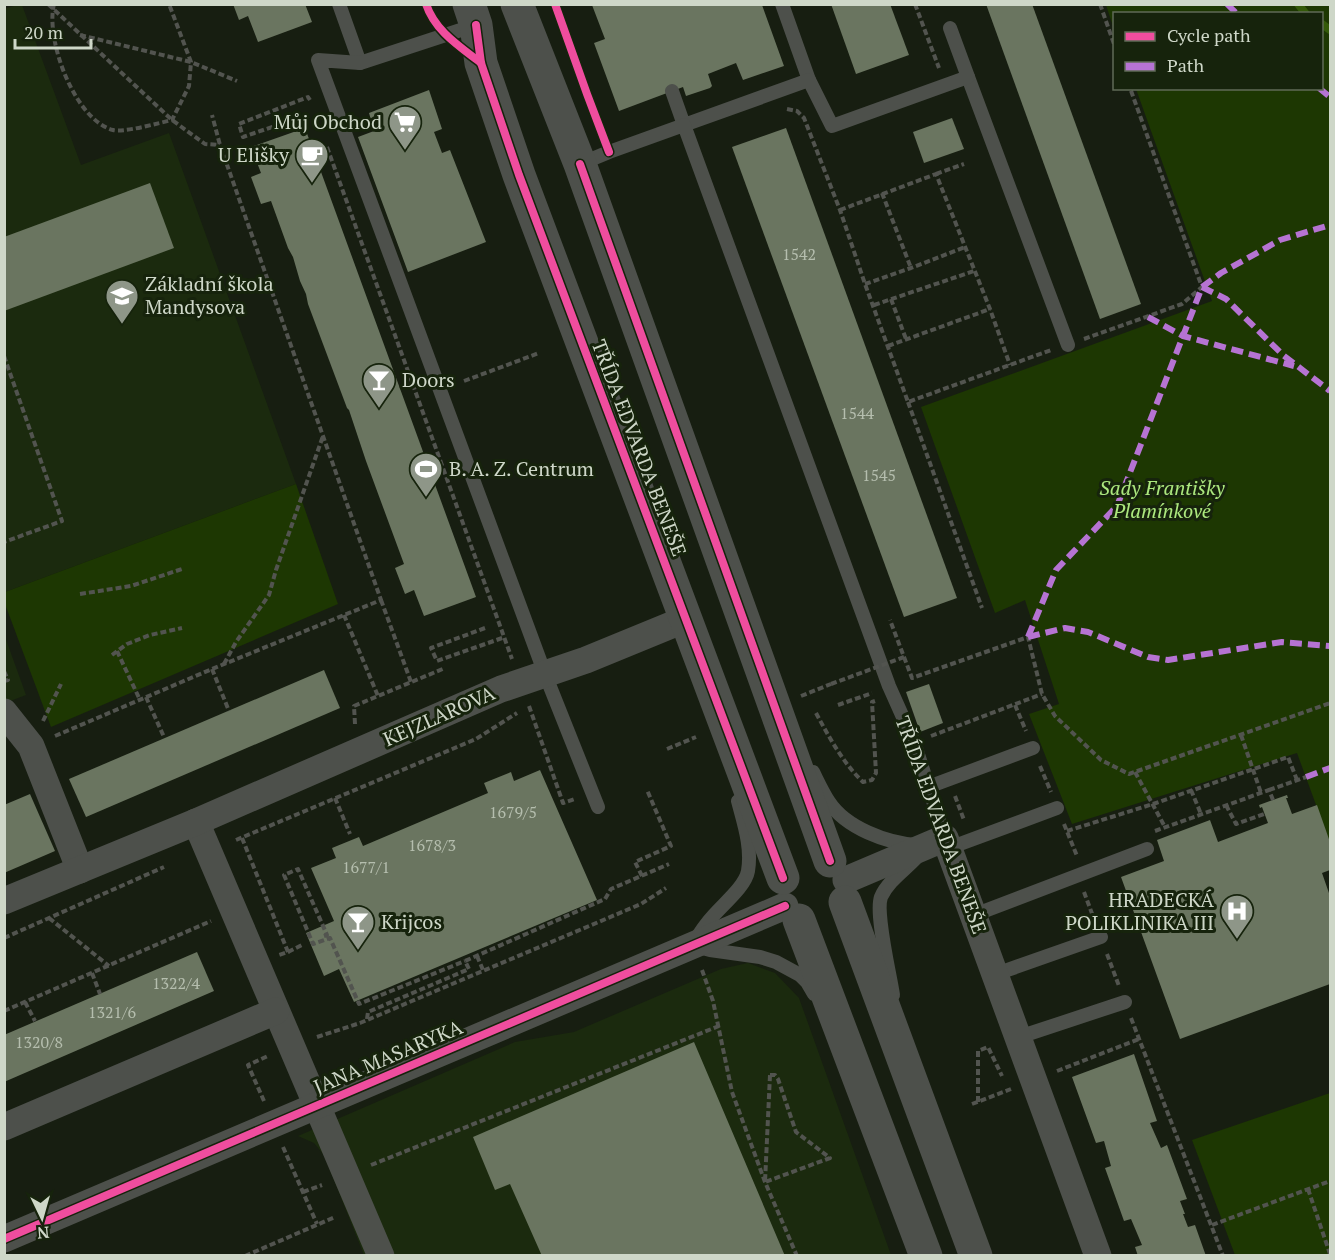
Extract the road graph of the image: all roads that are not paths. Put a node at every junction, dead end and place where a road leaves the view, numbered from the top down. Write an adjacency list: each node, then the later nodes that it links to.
1 (339, 4): 6 (lane)
2 (517, 4): 11 (street, TŘÍDA EDVARDA BENEŠE)
3 (782, 4): 8 (lane)
4 (472, 15): 6 (lane, TŘÍDA EDVARDA BENEŠE); 13 (street, TŘÍDA EDVARDA BENEŠE)
5 (950, 28): 7 (lane)
6 (360, 63): 14 (lane, TŘÍDA EDVARDA BENEŠE)
7 (968, 77): 8 (lane); 12 (lane)
8 (809, 80): 10 (lane)
9 (672, 91): 10 (lane, TŘÍDA EDVARDA BENEŠE)
10 (684, 125): 11 (lane); 19 (lane, TŘÍDA EDVARDA BENEŠE)
11 (580, 164): 15 (street, TŘÍDA EDVARDA BENEŠE)
12 (1068, 345)
13 (686, 619): 14 (street, KEJZLAROVA); 17 (street, TŘÍDA EDVARDA BENEŠE)
14 (545, 674): 20 (lane, TŘÍDA EDVARDA BENEŠE); 22 (street, KEJZLAROVA)
15 (775, 705): 23 (lane); 26 (street, TŘÍDA EDVARDA BENEŠE)
16 (4, 712): 25 (street)
17 (711, 731): 28 (street, TŘÍDA EDVARDA BENEŠE); 31 (lane)
18 (1033, 748): 19 (lane)
19 (928, 787): 23 (lane, TŘÍDA EDVARDA BENEŠE)
20 (598, 807)
21 (1057, 808): 23 (lane)
22 (196, 822): 25 (street, KEJZLAROVA); 34 (street)
23 (941, 843): 26 (street); 29 (street, TŘÍDA EDVARDA BENEŠE); 36 (lane)
24 (1147, 849): 29 (lane)
25 (80, 870): 27 (street, KEJZLAROVA)
26 (841, 881): 28 (street); 28 (street); 36 (street, TŘÍDA EDVARDA BENEŠE)
27 (4, 901)
28 (789, 901): 31 (street, JANA MASARYKA); 37 (street, TŘÍDA EDVARDA BENEŠE)
29 (974, 915): 32 (street, TŘÍDA EDVARDA BENEŠE)
30 (1101, 937): 32 (lane)
31 (692, 945): 37 (lane); 38 (street, JANA MASARYKA)
32 (996, 974): 35 (street, TŘÍDA EDVARDA BENEŠE)
33 (1125, 1002): 35 (lane)
34 (276, 1011): 38 (street); 39 (street)
35 (1019, 1037): 44 (street, TŘÍDA EDVARDA BENEŠE)
36 (896, 1039): 43 (street, TŘÍDA EDVARDA BENEŠE)
37 (851, 1056): 42 (street, TŘÍDA EDVARDA BENEŠE)
38 (317, 1106): 40 (street, JANA MASARYKA); 41 (street, JANA MASARYKA)
39 (4, 1126)
40 (4, 1239)
41 (381, 1256)
42 (926, 1256)
43 (976, 1256)
44 (1098, 1256)

